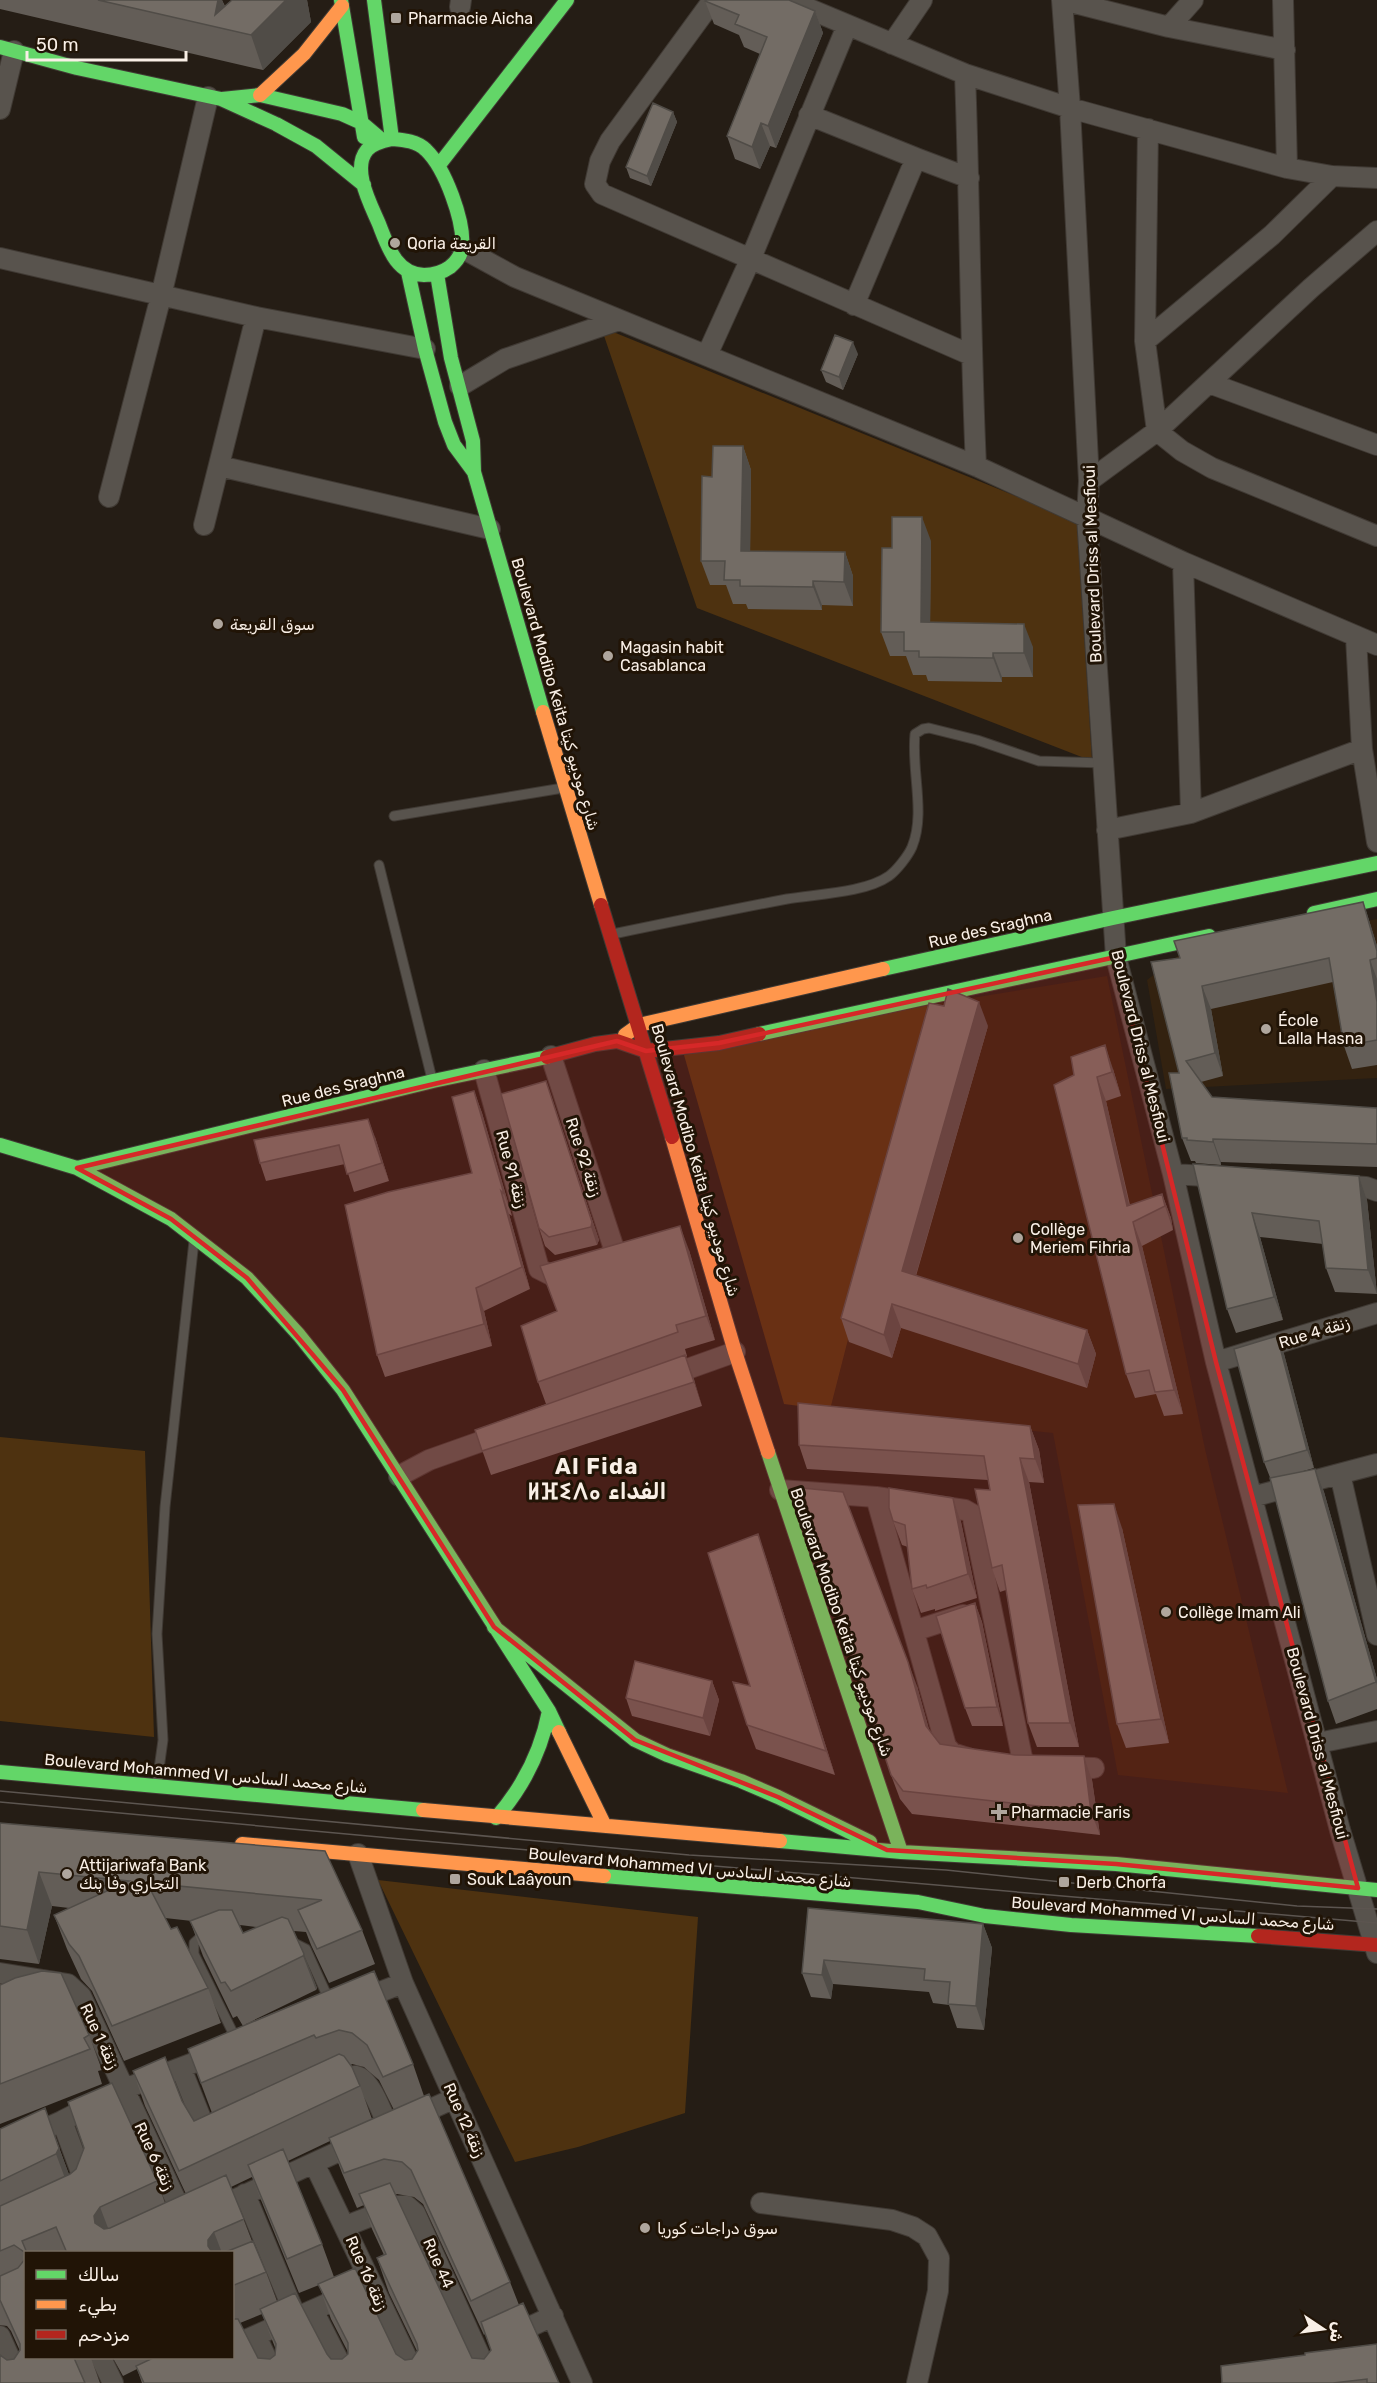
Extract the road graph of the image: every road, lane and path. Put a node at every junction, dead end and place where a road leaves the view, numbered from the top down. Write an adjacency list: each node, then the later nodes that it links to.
1 (374, 0): 24 (main road)
2 (567, 0): 27 (main road)
3 (713, 0): 36 (street)
4 (788, 0): 10 (street)
5 (922, 0): 13 (street)
6 (1063, 0): 12 (street); 19 (street, Boulevard Driss al Mesfioui)
7 (1193, 0): 12 (street)
8 (1283, 0): 15 (street)
9 (341, 3): 17 (main road); 22 (main road)
10 (816, 5): 11 (street)
11 (847, 26): 13 (street); 21 (street)
12 (1169, 27): 15 (street)
13 (892, 44): 16 (street)
14 (4, 48): 18 (main road); 20 (street)
15 (1285, 50): 28 (street)
16 (965, 74): 19 (street); 30 (street)
17 (260, 95): 18 (main road); 22 (main road)
18 (214, 98): 32 (main road); 39 (street)
19 (1070, 108): 23 (street); 54 (street, Boulevard Driss al Mesfioui)
20 (0, 109)
21 (809, 115): 26 (street); 36 (street)
22 (362, 123): 24 (main road); 25 (main road)
23 (1148, 129): 28 (street); 43 (street)
24 (387, 139): 25 (main road); 27 (main road)
25 (367, 150): 32 (main road)
26 (916, 158): 30 (street); 40 (street)
27 (439, 165): 34 (main road)
28 (1287, 168): 29 (street)
29 (1332, 176): 31 (street); 43 (street)
30 (969, 178): 46 (street)
31 (1377, 178)
32 (364, 185): 37 (main road)
33 (1377, 231): 47 (street)
34 (462, 248): 38 (main road); 42 (street)
35 (0, 258): 39 (street)
36 (751, 258): 40 (street); 45 (street)
37 (408, 272): 38 (main road); 44 (main road, Boulevard Modibo Keita شارع موديبو كيتا)
38 (437, 274): 48 (main road, Boulevard Modibo Keita شارع موديبو كيتا)
39 (161, 296): 41 (street); 55 (street)
40 (854, 305): 46 (street)
41 (256, 317): 44 (street); 51 (street)
42 (619, 320): 45 (street); 48 (street)
43 (1144, 341): 49 (street)
44 (425, 349): 53 (main road, Boulevard Modibo Keita شارع موديبو كيتا)
45 (707, 355): 52 (street)
46 (971, 355): 52 (street)
47 (1209, 383): 49 (street); 50 (street)
48 (460, 386): 53 (main road, Boulevard Modibo Keita شارع موديبو كيتا)
49 (1157, 431): 54 (street); 59 (street)
50 (1377, 445)
51 (219, 466): 57 (street); 58 (street)
52 (976, 466): 56 (street)
53 (474, 471): 58 (main road, Boulevard Modibo Keita شارع موديبو كيتا)
54 (1089, 481): 56 (street, Boulevard Driss al Mesfioui)
55 (109, 497)
56 (1087, 517): 60 (street); 64 (street, Boulevard Driss al Mesfioui)
57 (204, 525)
58 (490, 529): 65 (main road, Boulevard Modibo Keita شارع موديبو كيتا)
59 (1377, 536)
60 (1183, 562): 61 (street); 66 (street)
61 (1356, 637): 62 (street); 63 (street)
62 (1377, 645)
63 (1362, 749): 66 (street); 69 (street)
64 (1103, 763): 68 (street, Boulevard Driss al Mesfioui); 75 (lane)
65 (565, 788): 67 (lane); 75 (main road, Boulevard Modibo Keita شارع موديبو كيتا)
66 (1191, 813): 68 (street)
67 (394, 816)
68 (1107, 831): 74 (street, Boulevard Driss al Mesfioui)
69 (1377, 842)
70 (1377, 863): 74 (main road, Rue des Sraghna)
71 (379, 865): 83 (lane)
72 (1377, 899): 73 (main road)
73 (1298, 917)
74 (1113, 918): 77 (street, Boulevard Driss al Mesfioui); 78 (main road, Rue des Sraghna)
75 (611, 934): 78 (main road, Boulevard Modibo Keita شارع موديبو كيتا)
76 (1218, 934): 77 (main road, Rue des Sraghna)
77 (1116, 957): 80 (main road, Rue des Sraghna); 86 (street, Boulevard Driss al Mesfioui)
78 (639, 1025): 79 (main road, Rue des Sraghna); 80 (main road, Boulevard Modibo Keita شارع موديبو كيتا)
79 (617, 1041): 80 (main road, Rue des Sraghna); 81 (main road, Rue des Sraghna)
80 (646, 1051): 90 (main road, Boulevard Modibo Keita شارع موديبو كيتا)
81 (551, 1056): 82 (main road, Rue des Sraghna); 94 (street, Rue 92 زنقة)
82 (484, 1070): 83 (main road, Rue des Sraghna); 94 (street, Rue 91 زنقة)
83 (433, 1081): 85 (main road, Rue des Sraghna)
84 (0, 1145): 85 (main road)
85 (77, 1168): 91 (main road)
86 (1173, 1174): 87 (street); 97 (street, Boulevard Driss al Mesfioui)
87 (1241, 1179)
88 (1320, 1184): 89 (street)
89 (1371, 1189)
90 (700, 1233): 92 (street); 96 (main road, Boulevard Modibo Keita شارع موديبو كيتا)
91 (195, 1238): 102 (main road); 116 (lane)
92 (679, 1239)
93 (638, 1252): 94 (street)
94 (617, 1258)
95 (1377, 1313): 97 (street, Rue 4 زنقة)
96 (735, 1352): 98 (street); 103 (main road, Boulevard Modibo Keita شارع موديبو كيتا)
97 (1216, 1362): 105 (street, Boulevard Driss al Mesfioui)
98 (647, 1383)
99 (527, 1425): 102 (street)
100 (1377, 1464): 101 (street)
101 (1340, 1474): 105 (street); 109 (street)
102 (399, 1476): 107 (main road)
103 (780, 1490): 104 (street); 121 (main road, Boulevard Modibo Keita شارع موديبو كيتا)
104 (876, 1497): 106 (street); 108 (street)
105 (1252, 1497): 112 (street, Boulevard Driss al Mesfioui)
106 (991, 1606): 108 (street); 113 (street)
107 (494, 1627): 110 (main road); 120 (main road)
108 (914, 1630): 113 (street)
109 (1377, 1635)
110 (549, 1710): 117 (main road); 118 (main road)
111 (1377, 1731): 112 (street)
112 (1318, 1743): 123 (street, Boulevard Driss al Mesfioui)
113 (1024, 1767): 114 (street)
114 (1094, 1768)
115 (0, 1772): 116 (main road, Boulevard Mohammed VI شارع محمد السادس)
116 (157, 1786): 117 (main road, Boulevard Mohammed VI شارع محمد السادس)
117 (496, 1818): 118 (main road, Boulevard Mohammed VI شارع محمد السادس)
118 (605, 1826): 120 (main road, Boulevard Mohammed VI شارع محمد السادس)
119 (227, 1843): 122 (main road, Boulevard Mohammed VI شارع محمد السادس)
120 (887, 1850): 121 (main road, Boulevard Mohammed VI شارع محمد السادس)
121 (901, 1852): 123 (main road, Boulevard Mohammed VI شارع محمد السادس)
122 (358, 1854): 126 (main road, Boulevard Mohammed VI شارع محمد السادس); 128 (street, Rue 12 زنقة)
123 (1368, 1889): 126 (street, Boulevard Driss al Mesfioui)
124 (213, 1936): 134 (lane)
125 (277, 1940): 131 (lane)
126 (1376, 1947)
127 (0, 1973): 129 (street, Rue 1 زنقة)
128 (403, 1983): 131 (street); 138 (street, Rue 12 زنقة)
129 (74, 1988): 130 (street); 136 (street, Rue 1 زنقة)
130 (42, 1997)
131 (334, 2009): 132 (street)
132 (313, 2017)
133 (260, 2037): 134 (street)
134 (239, 2045): 135 (street)
135 (181, 2068): 136 (street); 141 (street)
136 (124, 2090): 139 (street); 147 (street, Rue 6 زنقة)
137 (318, 2091): 140 (street)
138 (455, 2098): 140 (street); 154 (street, Rue 12 زنقة)
139 (62, 2121): 142 (street); 145 (street)
140 (389, 2128): 143 (street)
141 (233, 2129)
142 (0, 2149)
143 (314, 2163): 144 (street); 148 (street, Rue 16 زنقة)
144 (245, 2194): 147 (street); 150 (street)
145 (68, 2203)
146 (761, 2203): 167 (street)
147 (186, 2222): 149 (street)
148 (346, 2226): 152 (street, Rue 16 زنقة); 158 (street, Rue 44)
149 (166, 2231)
150 (272, 2260): 151 (street); 153 (street)
151 (252, 2269)
152 (370, 2285): 153 (street); 164 (street, Rue 16 زنقة)
153 (304, 2313): 156 (street); 163 (street)
154 (553, 2316): 158 (street); 166 (street, Rue 12 زنقة)
155 (0, 2336): 160 (street)
156 (256, 2336): 157 (street); 162 (street)
157 (234, 2345)
158 (478, 2351): 165 (street, Rue 44)
159 (101, 2359): 161 (street)
160 (21, 2383)
161 (112, 2383)
162 (278, 2383)
163 (350, 2383)
164 (419, 2383)
165 (492, 2383)
166 (582, 2383)
167 (917, 2383)

